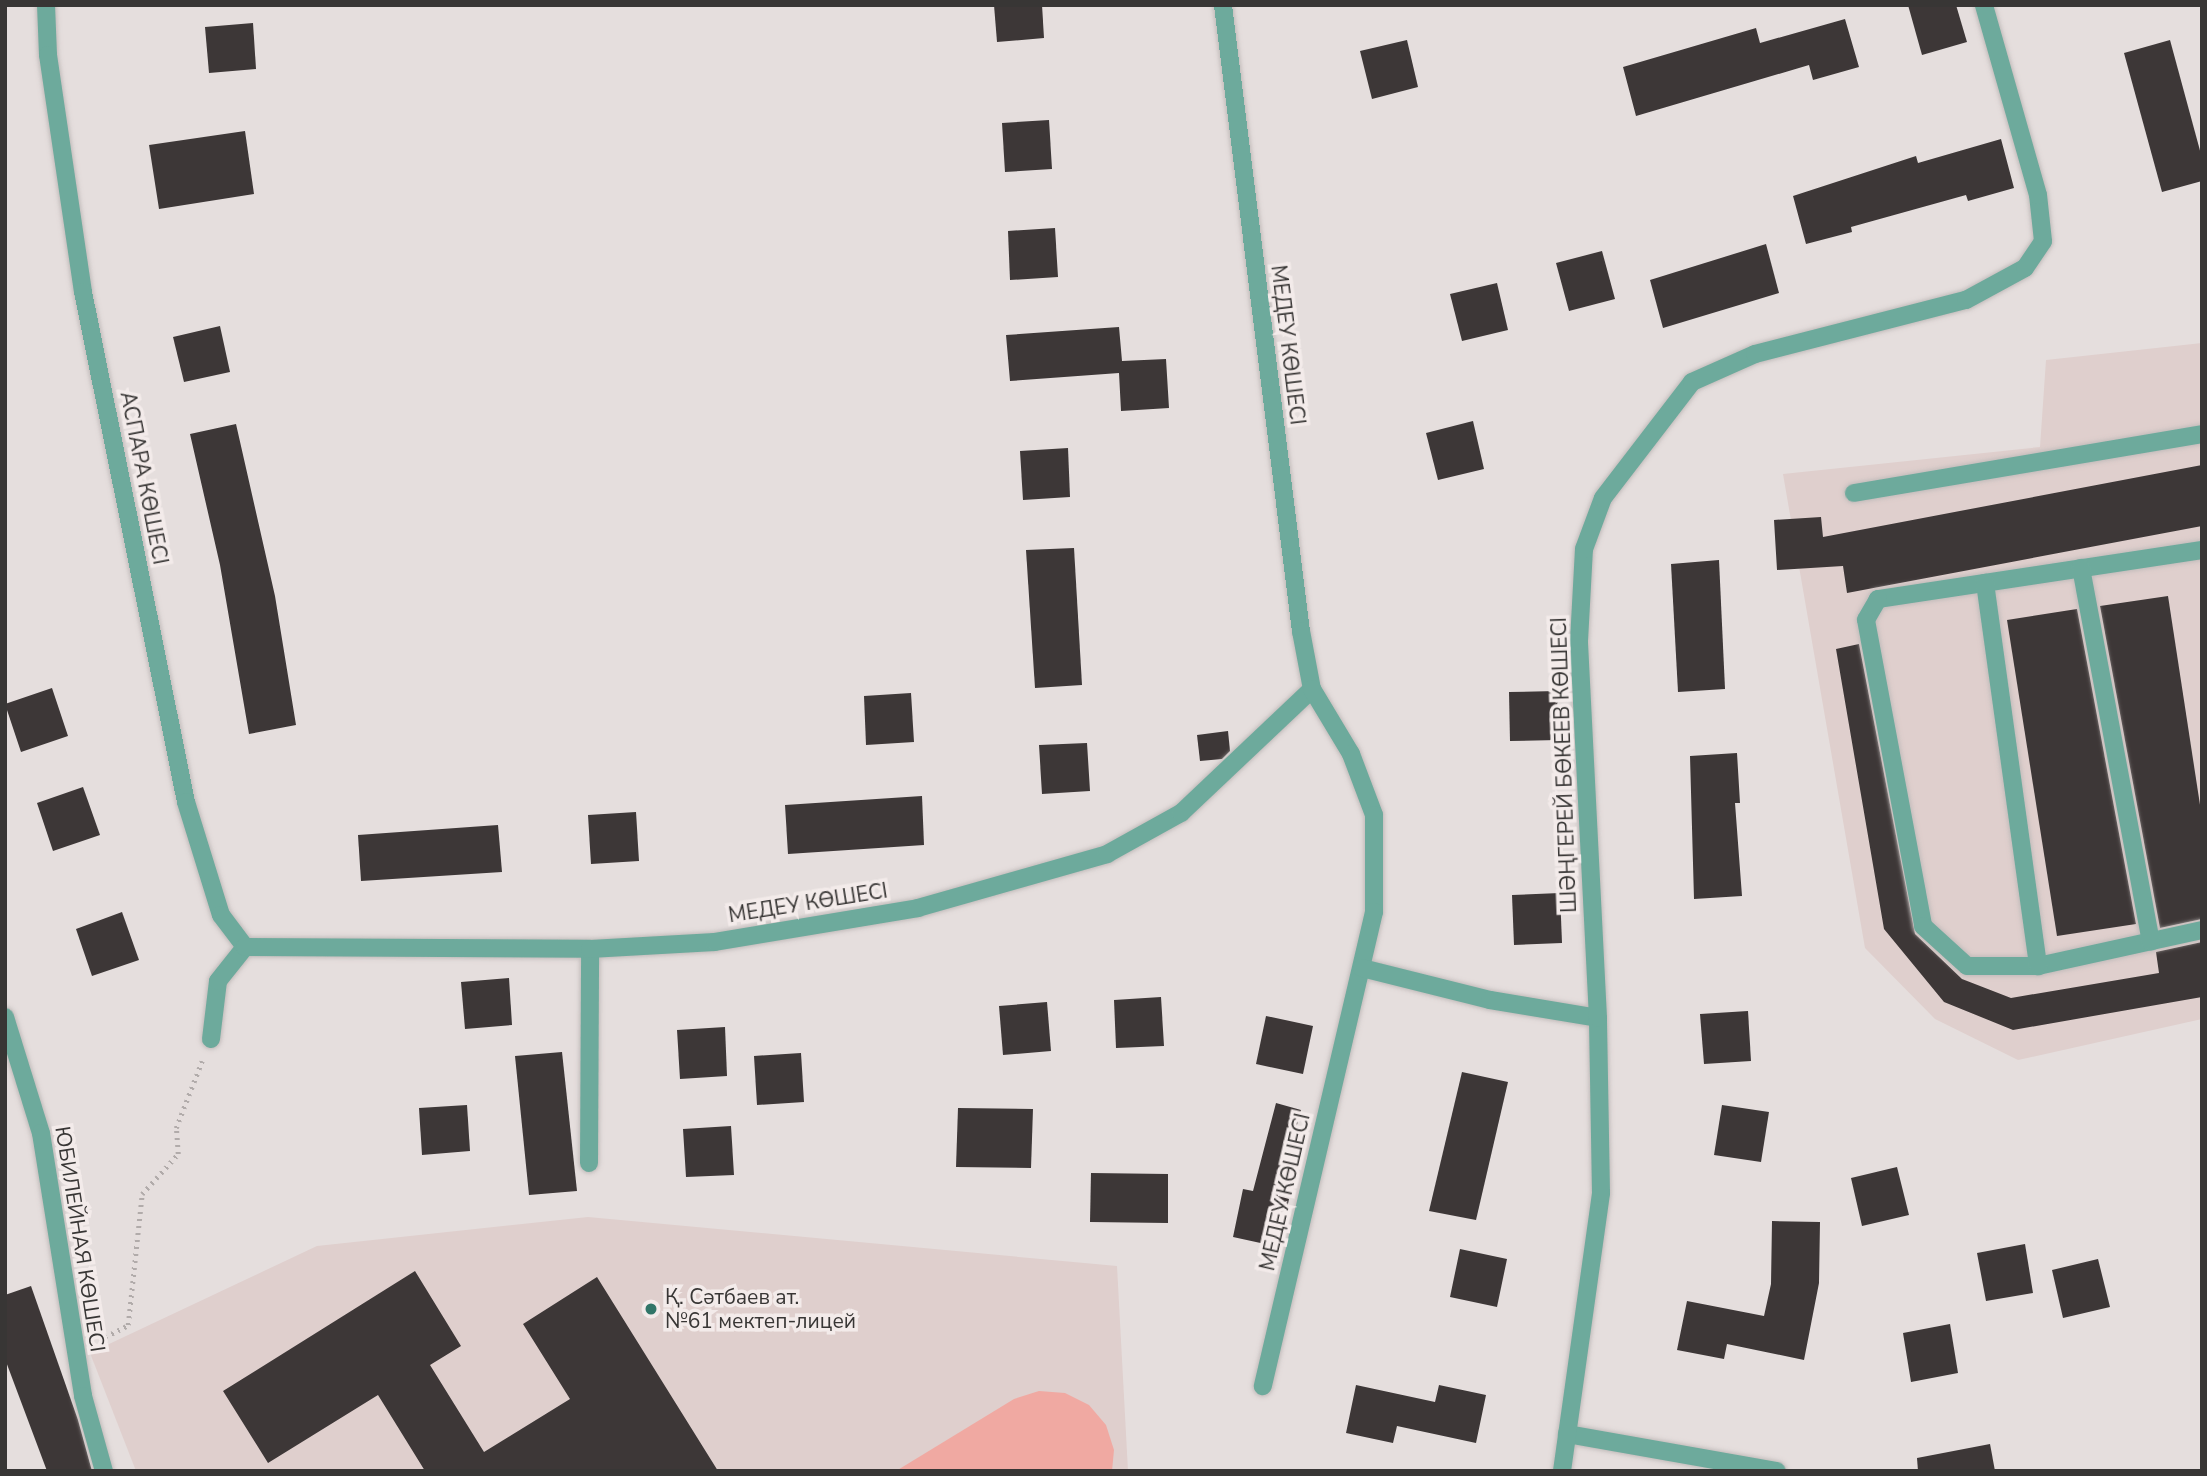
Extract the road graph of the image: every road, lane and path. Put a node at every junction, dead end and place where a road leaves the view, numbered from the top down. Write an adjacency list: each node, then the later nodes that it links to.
1 (46, 5): 12 (street, АСПАРА КӨШЕСІ)
2 (1223, 5): 9 (street, МЕДЕУ КӨШЕСІ)
3 (1984, 5): 17 (street, ШӘҢГЕРЕЙ БӨКЕЕВ КӨШЕСІ)
4 (2202, 434): 5 (street)
5 (1854, 493)
6 (2202, 550): 7 (street)
7 (2081, 568): 8 (street); 11 (street)
8 (1984, 583): 14 (street); 14 (street)
9 (1312, 689): 13 (street, МЕДЕУ КӨШЕСІ); 15 (street, МЕДЕУ КӨШЕСІ)
10 (2202, 930): 11 (street)
11 (2151, 941): 14 (street)
12 (245, 947): 13 (street, МЕДЕУ КӨШЕСІ); 18 (street)
13 (590, 949): 19 (street)
14 (2038, 966)
15 (1362, 968): 17 (street); 21 (street, МЕДЕУ КӨШЕСІ)
16 (5, 1017): 20 (street, ЮБИЛЕЙНАЯ КӨШЕСІ)
17 (1598, 1018): 22 (street, ШӘҢГЕРЕЙ БӨКЕЕВ КӨШЕСІ)
18 (211, 1039): 20 (path)
19 (589, 1163)
20 (76, 1352): 23 (street, ЮБИЛЕЙНАЯ КӨШЕСІ)
21 (1263, 1386)
22 (1567, 1434): 24 (street, ШӘҢГЕРЕЙ БӨКЕЕВ КӨШЕСІ); 25 (street)
23 (104, 1471)
24 (1562, 1471)
25 (1777, 1471)

